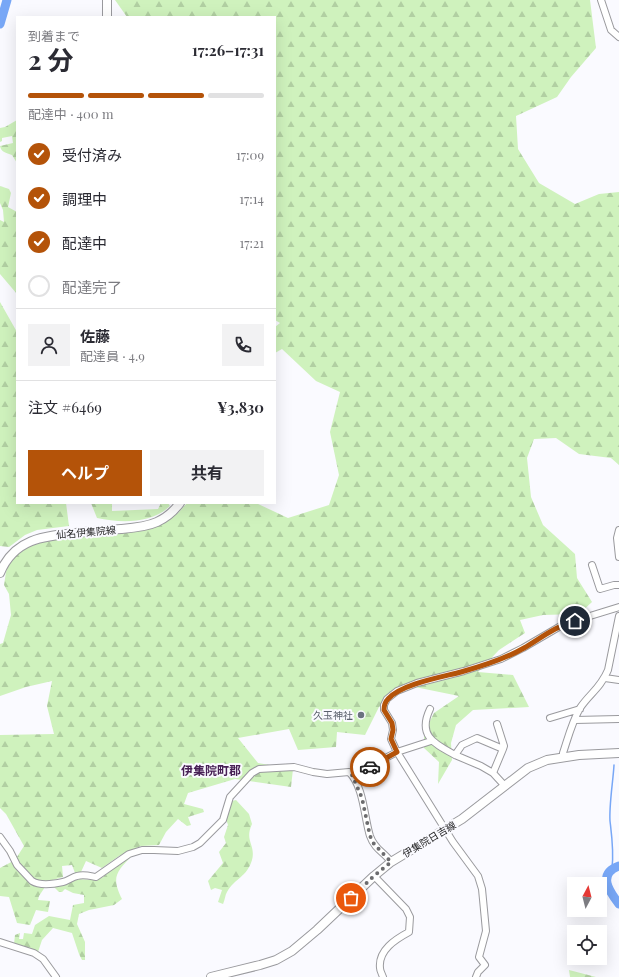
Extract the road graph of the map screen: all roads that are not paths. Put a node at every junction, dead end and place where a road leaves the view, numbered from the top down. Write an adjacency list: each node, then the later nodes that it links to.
1 (107, 0): 3 (main road)
2 (600, 0): 4 (street)
3 (107, 16)
4 (619, 37)
5 (179, 504): 8 (main road, 仙名伊集院線)
6 (619, 530): 7 (street)
7 (619, 557)
8 (3, 561): 10 (main road, 仙名伊集院線)
9 (592, 565): 11 (street)
10 (0, 573)
11 (619, 585)
12 (619, 608): 26 (street)
13 (619, 616): 14 (street)
14 (613, 642): 15 (street); 16 (street)
15 (619, 646)
16 (605, 678): 17 (street); 19 (street)
17 (619, 680)
18 (430, 709): 24 (street)
19 (580, 709): 20 (street); 22 (street)
20 (550, 718)
21 (619, 719): 22 (street)
22 (575, 720): 29 (street)
23 (497, 724): 25 (street)
24 (432, 741): 26 (street); 28 (street)
25 (503, 749): 28 (street); 30 (street)
26 (397, 752): 31 (street); 33 (street)
27 (619, 753): 29 (main road, 伊集院日吉線)
28 (455, 755): 30 (street)
29 (563, 757): 32 (main road, 伊集院日吉線)
30 (493, 772): 32 (street)
31 (352, 775): 34 (street); 35 (street)
32 (504, 785): 33 (main road, 伊集院日吉線)
33 (446, 830): 35 (main road, 伊集院日吉線); 41 (street)
34 (1, 841)
35 (391, 862): 36 (main road, 伊集院日吉線)
36 (374, 876): 39 (main road, 伊集院日吉線); 40 (street)
37 (0, 942): 38 (street)
38 (56, 977)
39 (211, 977)
40 (383, 977)
41 (476, 977)

